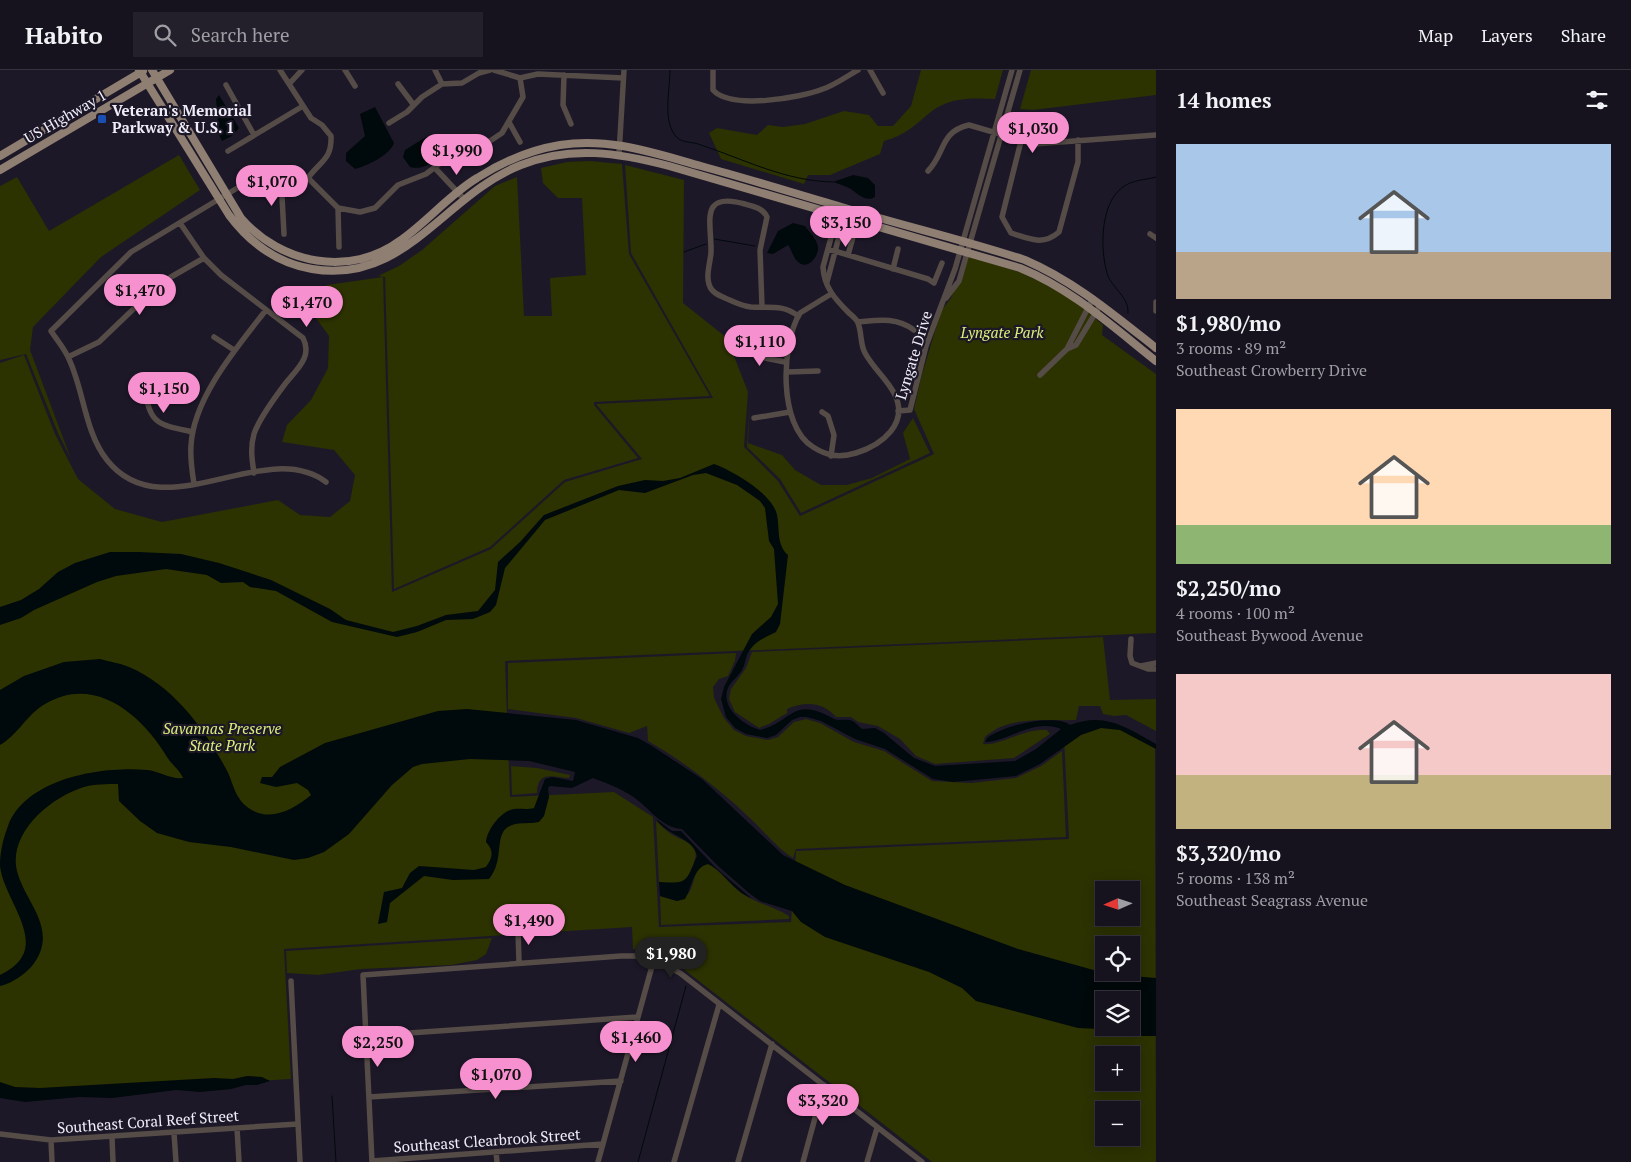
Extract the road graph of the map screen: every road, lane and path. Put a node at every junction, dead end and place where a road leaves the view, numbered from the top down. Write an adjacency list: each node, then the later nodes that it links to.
1 (152, 70): 17 (main road)
2 (170, 70): 17 (main road, US Highway 1)
3 (280, 70): 20 (street)
4 (302, 70): 20 (street)
5 (345, 70): 25 (street)
6 (435, 70): 23 (street)
7 (490, 70): 23 (street)
8 (494, 70): 18 (street)
9 (624, 70): 19 (street)
10 (713, 70): 11 (street)
11 (858, 70)
12 (870, 70): 26 (street)
13 (1012, 70): 32 (street)
14 (1020, 70): 34 (street)
15 (141, 71): 21 (main road); 42 (main road, US Highway 1)
16 (564, 76): 18 (street); 19 (street); 31 (street)
17 (157, 78): 21 (main road, US Highway 1); 49 (main road)
18 (520, 78): 29 (street)
19 (623, 78): 39 (street)
20 (290, 83): 28 (street)
21 (147, 84): 44 (main road, US Highway 1); 51 (main road)
22 (398, 84): 27 (street)
23 (442, 84): 27 (street)
24 (226, 85): 33 (street)
25 (355, 86)
26 (883, 93)
27 (413, 104): 30 (street)
28 (303, 106): 33 (street); 47 (street)
29 (509, 122): 38 (street); 43 (street)
30 (388, 123)
31 (571, 124)
32 (995, 132): 34 (street); 45 (street); 59 (street)
33 (254, 135): 40 (street)
34 (1002, 135): 37 (street); 59 (street)
35 (1156, 135): 36 (street)
36 (1078, 140): 37 (street); 37 (street)
37 (1021, 141)
38 (520, 142)
39 (620, 145): 41 (street); 48 (main road); 53 (main road)
40 (228, 151)
41 (619, 154): 50 (main road); 53 (main road)
42 (0, 156)
43 (435, 168): 48 (street); 52 (street)
44 (0, 170)
45 (928, 171)
46 (281, 178): 47 (street); 49 (street); 55 (street)
47 (308, 178): 52 (street)
48 (458, 192): 49 (main road); 50 (street)
49 (227, 194): 51 (street)
50 (464, 199): 51 (main road)
51 (220, 200): 54 (street)
52 (338, 208): 60 (street)
53 (842, 212): 59 (main road); 61 (street); 63 (main road)
54 (180, 223): 65 (street); 87 (street)
55 (284, 234)
56 (1150, 234): 58 (street)
57 (853, 238): 64 (street)
58 (1156, 238)
59 (967, 242): 63 (street, Lyngate Drive); 69 (main road)
60 (339, 247)
61 (831, 250): 64 (street); 68 (street)
62 (898, 250): 67 (street)
63 (964, 251): 73 (main road); 94 (street, Lyngate Drive)
64 (848, 255): 67 (street)
65 (204, 258): 74 (street); 87 (street)
66 (942, 263): 67 (street)
67 (893, 269)
68 (831, 294): 77 (street); 78 (street)
69 (1092, 298): 71 (main road); 73 (street)
70 (1156, 302): 75 (street)
71 (1101, 304): 76 (street); 84 (main road)
72 (762, 307): 72 (street); 77 (street)
73 (1088, 307): 76 (main road); 79 (street)
74 (266, 310): 86 (street); 100 (street)
75 (1156, 310)
76 (1096, 314): 80 (street); 88 (main road)
77 (798, 316): 89 (street)
78 (858, 322): 81 (street); 94 (street)
79 (1079, 323): 80 (street); 85 (street)
80 (1087, 328): 85 (street)
81 (914, 330)
82 (214, 337): 86 (street)
83 (758, 342): 89 (street)
84 (1156, 348)
85 (1067, 349): 92 (street)
86 (234, 350): 98 (street)
87 (68, 357): 102 (street)
88 (1156, 361)
89 (785, 362): 91 (street)
90 (818, 371): 91 (street)
91 (787, 372): 95 (street)
92 (1040, 375)
93 (144, 387): 98 (street)
94 (898, 411): 99 (street)
95 (790, 412): 97 (street); 99 (street)
96 (822, 412): 99 (street)
97 (754, 418)
98 (193, 432): 102 (street)
99 (831, 456)
100 (254, 473): 101 (street); 102 (street)
101 (326, 482)
102 (194, 484)
103 (1131, 639): 105 (street)
104 (1156, 663): 105 (street)
105 (1140, 666): 106 (street)
106 (1156, 669)
107 (518, 931): 109 (street)
108 (654, 959): 109 (street); 111 (street); 112 (street)
109 (519, 962): 113 (street)
110 (291, 981): 118 (street)
111 (719, 1005): 114 (street); 136 (street)
112 (637, 1017): 113 (street); 115 (street)
113 (366, 1036): 117 (street)
114 (772, 1044): 116 (street); 137 (street)
115 (621, 1082): 117 (street); 125 (street)
116 (824, 1085): 120 (street); 138 (street)
117 (370, 1097): 128 (street)
118 (298, 1124): 119 (street, Southeast Coral Reef Street); 133 (street)
119 (237, 1128): 121 (street, Southeast Coral Reef Street); 132 (street)
120 (877, 1128): 139 (street); 140 (street)
121 (174, 1133): 123 (street, Southeast Coral Reef Street); 131 (street)
122 (0, 1134): 124 (street, Southeast Coral Reef Street)
123 (112, 1137): 124 (street, Southeast Coral Reef Street); 130 (street)
124 (51, 1140): 129 (street)
125 (603, 1144): 126 (street, Southeast Clearbrook Street); 135 (street)
126 (496, 1152): 127 (street, Southeast Clearbrook Street); 134 (street)
127 (434, 1160): 128 (street, Southeast Clearbrook Street)
128 (372, 1161)
129 (52, 1162)
130 (113, 1162)
131 (176, 1162)
132 (238, 1162)
133 (300, 1162)
134 (497, 1162)
135 (598, 1162)
136 (674, 1162)
137 (738, 1162)
138 (803, 1162)
139 (868, 1162)
140 (922, 1162)

